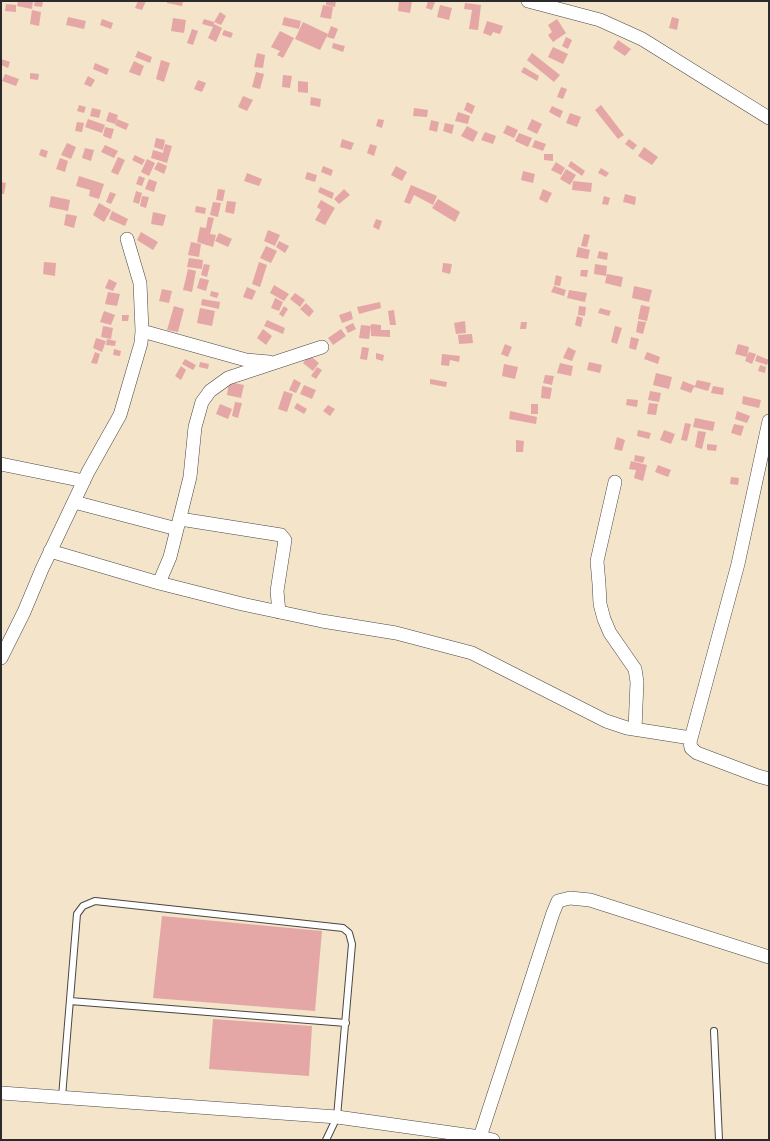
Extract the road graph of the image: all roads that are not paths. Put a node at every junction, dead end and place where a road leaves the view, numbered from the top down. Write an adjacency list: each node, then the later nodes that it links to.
1 (528, 1): 2 (street)
2 (769, 118)
3 (127, 239): 4 (street)
4 (142, 331): 6 (street); 9 (street)
5 (322, 347): 6 (street)
6 (277, 362): 12 (street)
7 (769, 421): 18 (street)
8 (1, 464): 9 (street)
9 (84, 481): 11 (street)
10 (615, 482): 17 (street)
11 (74, 502): 12 (street); 13 (street)
12 (178, 524): 14 (street); 15 (street)
13 (50, 551): 14 (street); 16 (street)
14 (159, 583): 15 (street)
15 (279, 612): 17 (street)
16 (1, 658)
17 (635, 729): 18 (street)
18 (691, 738): 19 (street)
19 (769, 779)
20 (769, 957): 27 (street)
21 (70, 1001): 22 (lane); 22 (lane); 25 (lane)
22 (346, 1023): 26 (lane)
23 (714, 1031): 30 (lane)
24 (1, 1093): 25 (street)
25 (62, 1097): 26 (street)
26 (337, 1117): 27 (street); 28 (lane)
27 (480, 1137): 29 (street)
28 (326, 1140)
29 (493, 1140)
30 (719, 1140)

